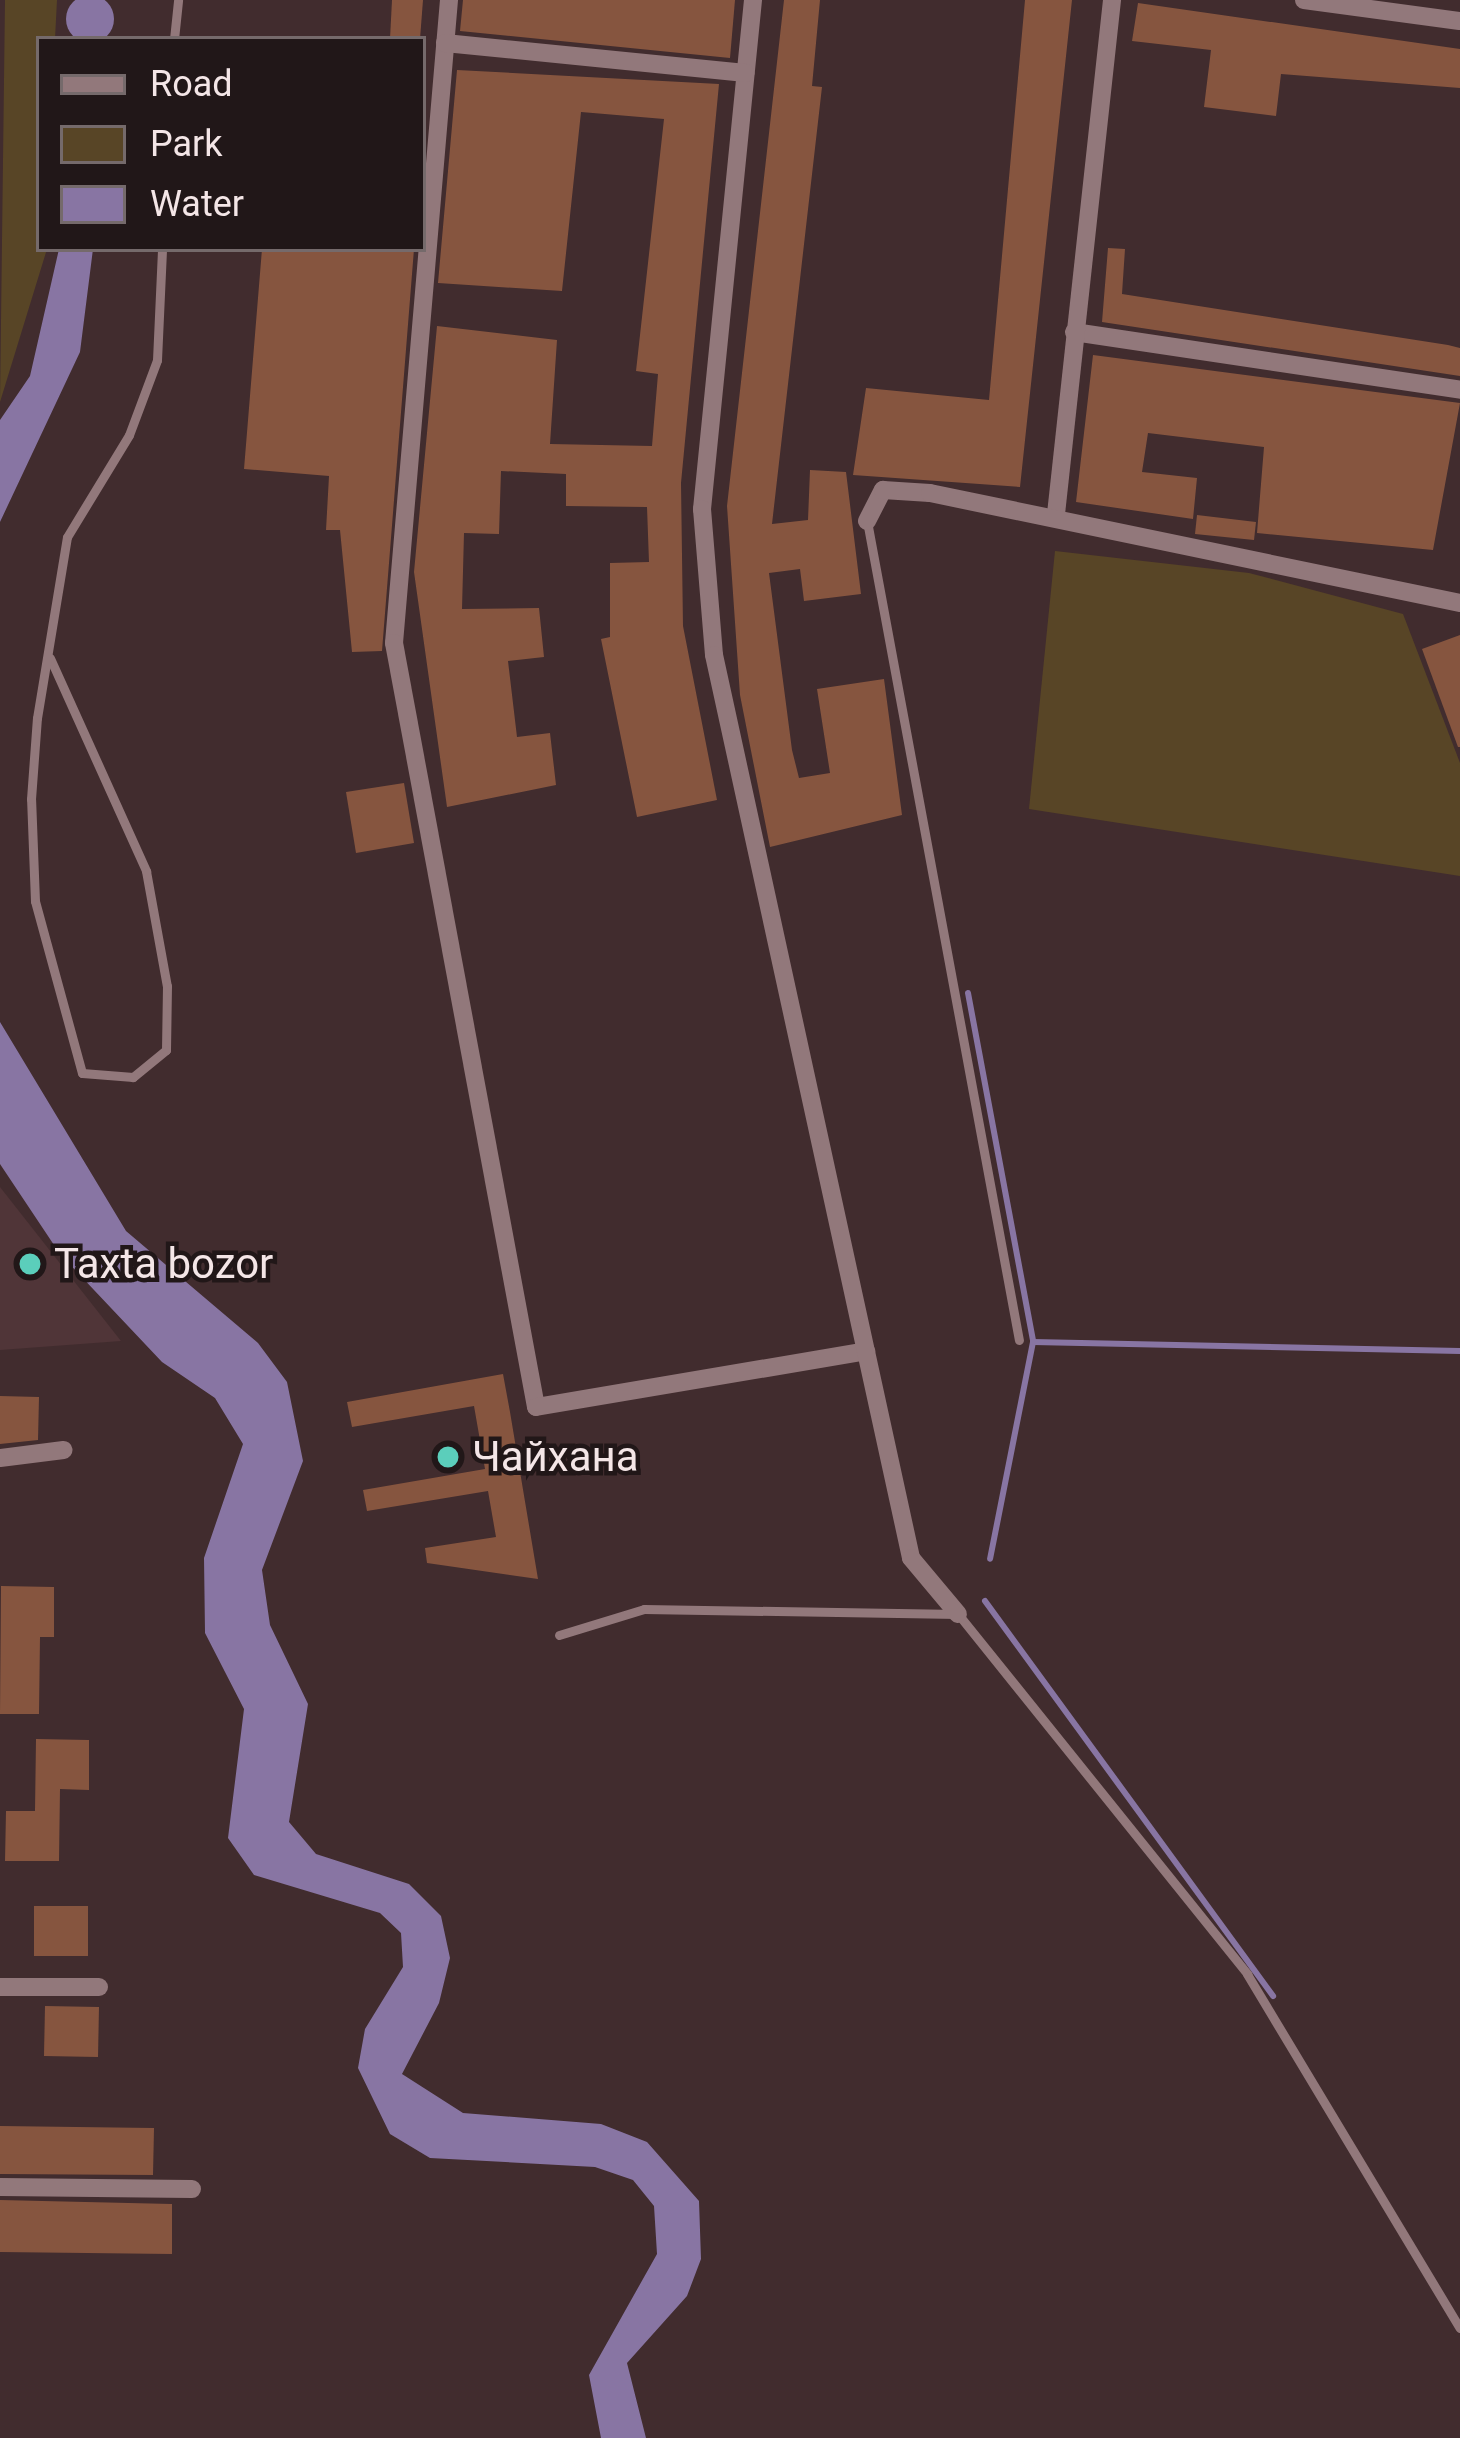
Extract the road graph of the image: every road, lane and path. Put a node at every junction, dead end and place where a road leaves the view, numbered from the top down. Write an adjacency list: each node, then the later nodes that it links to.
1 (178, 0): 7 (lane)
2 (449, 0): 8 (street)
3 (753, 0): 9 (street)
4 (1112, 0): 11 (street)
5 (1304, 0): 6 (street)
6 (1460, 21)
7 (175, 36)
8 (445, 43): 9 (street); 18 (street)
9 (746, 73): 18 (street)
10 (162, 252): 16 (lane)
11 (1074, 332): 12 (street); 13 (street)
12 (1460, 391)
13 (1056, 514): 14 (street); 15 (street)
14 (868, 521): 17 (lane)
15 (1460, 603)
16 (50, 658): 16 (lane)
17 (1019, 1340)
18 (866, 1352): 21 (street)
19 (63, 1450): 20 (street)
20 (0, 1458)
21 (958, 1614): 22 (lane); 27 (lane)
22 (560, 1635)
23 (0, 1987): 24 (street)
24 (99, 1987)
25 (0, 2187): 26 (street)
26 (192, 2189)
27 (1460, 2328)

